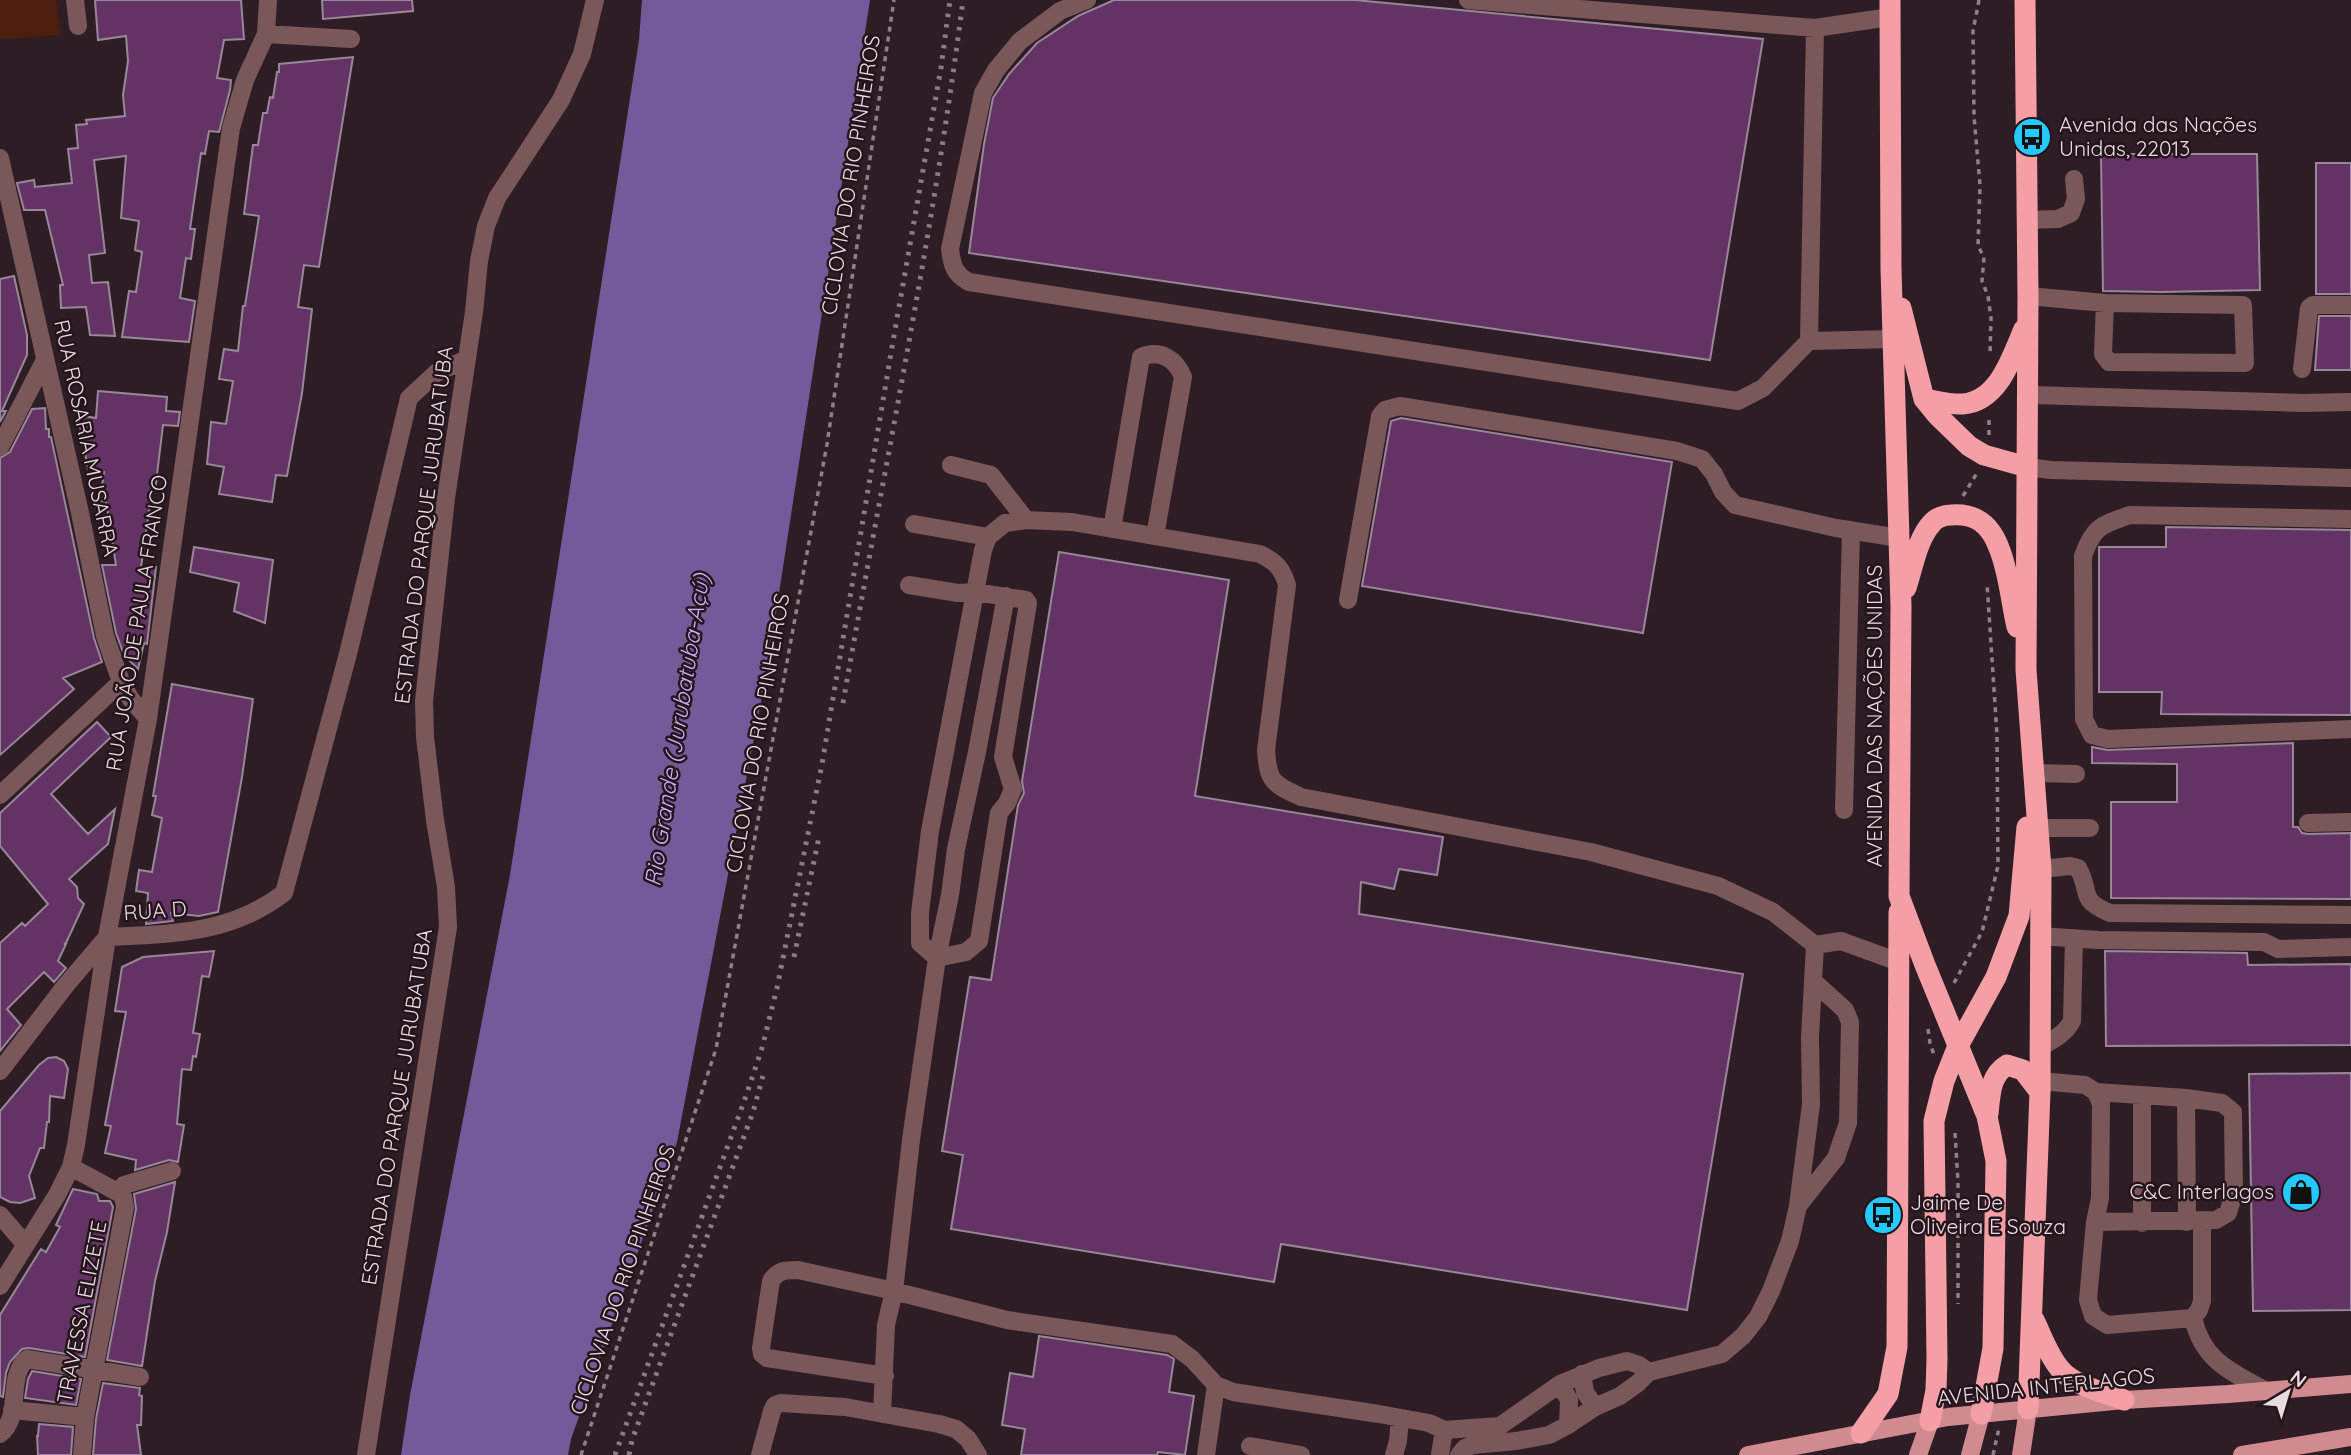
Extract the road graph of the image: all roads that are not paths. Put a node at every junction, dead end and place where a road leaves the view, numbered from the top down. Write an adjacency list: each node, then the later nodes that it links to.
1 (75, 0): 8 (street)
2 (268, 0): 10 (street, RUA JOÃO DE PAULA FRANCO)
3 (595, 0): 22 (street, ESTRADA DO PARQUE JURUBATUBA)
4 (1087, 0): 21 (street)
5 (1468, 0): 9 (street)
6 (2025, 0): 14 (highway)
7 (1890, 9): 9 (street); 15 (highway, AVENIDA DAS NAÇÕES UNIDAS)
8 (78, 26)
9 (1815, 28): 21 (street)
10 (266, 34): 11 (street); 47 (street, RUA JOÃO DE PAULA FRANCO)
11 (351, 39)
12 (0, 158): 23 (street, RUA ROSARIA MUSARRA)
13 (2074, 179): 14 (street)
14 (2027, 220): 16 (highway)
15 (1891, 269): 20 (highway, AVENIDA DAS NAÇÕES UNIDAS); 26 (highway)
16 (2028, 296): 17 (street); 19 (highway)
17 (2105, 303): 17 (street)
18 (2351, 305): 24 (street)
19 (2028, 320): 25 (highway); 26 (highway)
20 (1894, 340): 21 (street); 39 (highway, AVENIDA DAS NAÇÕES UNIDAS)
21 (1809, 341)
22 (467, 359): 63 (street, RUA D); 116 (street, ESTRADA DO PARQUE JURUBATUBA)
23 (45, 360): 28 (street); 46 (street, RUA ROSARIA MUSARRA)
24 (2302, 369)
25 (2028, 395): 27 (street); 30 (highway)
26 (1924, 399): 30 (highway)
27 (2351, 402)
28 (0, 447)
29 (951, 465): 33 (street)
30 (2027, 467): 31 (street); 45 (highway)
31 (2351, 478)
32 (2351, 519): 48 (street)
33 (1026, 520): 35 (street); 38 (street)
34 (914, 524): 38 (street)
35 (1112, 529): 37 (street); 37 (street)
36 (1851, 530): 39 (street); 43 (street); 54 (street)
37 (1155, 536): 65 (street)
38 (988, 537): 41 (street)
39 (1899, 538): 44 (highway, AVENIDA DAS NAÇÕES UNIDAS)
40 (909, 585): 41 (street)
41 (975, 592): 42 (street); 67 (street)
42 (1006, 596): 49 (street); 50 (street)
43 (1348, 600)
44 (1900, 606): 45 (highway); 60 (highway, AVENIDA DAS NAÇÕES UNIDAS)
45 (2026, 670): 51 (highway)
46 (121, 682): 47 (street, RUA ROSARIA MUSARRA); 53 (street)
47 (148, 719): 63 (street, RUA JOÃO DE PAULA FRANCO)
48 (2351, 729)
49 (976, 758): 50 (street); 67 (street)
50 (1004, 763): 67 (street)
51 (2033, 773): 52 (street); 57 (highway); 70 (highway)
52 (2076, 774)
53 (0, 795)
54 (1844, 810)
55 (2351, 822): 56 (street)
56 (2308, 823)
57 (2037, 828): 58 (street); 59 (highway)
58 (2090, 828)
59 (2040, 869): 61 (street); 62 (highway)
60 (1899, 896): 68 (highway); 70 (highway, AVENIDA DAS NAÇÕES UNIDAS)
61 (2351, 915)
62 (2040, 936): 64 (street); 71 (highway)
63 (107, 937): 72 (street); 78 (street, RUA JOÃO DE PAULA FRANCO)
64 (2074, 938): 66 (street); 71 (street)
65 (1815, 946): 68 (street); 69 (street)
66 (2351, 947)
67 (937, 958): 88 (street)
68 (1899, 962): 111 (highway)
69 (1813, 981): 81 (street); 81 (street)
70 (1958, 1046): 77 (highway, AVENIDA DAS NAÇÕES UNIDAS); 108 (highway)
71 (2040, 1047): 73 (highway)
72 (0, 1071)
73 (2040, 1086): 74 (street); 77 (highway); 89 (highway)
74 (2096, 1092): 75 (street); 83 (street)
75 (2142, 1096): 76 (street); 85 (street)
76 (2186, 1098): 84 (street); 84 (street)
77 (1987, 1116): 105 (highway, AVENIDA DAS NAÇÕES UNIDAS)
78 (71, 1167): 80 (street); 86 (street, RUA JOÃO DE PAULA FRANCO)
79 (172, 1171): 80 (street)
80 (119, 1193): 91 (street, TRAVESSA ELIZETE)
81 (1798, 1206): 92 (street)
82 (0, 1215): 86 (street)
83 (2095, 1222): 85 (street); 90 (street)
84 (2194, 1222): 85 (street); 90 (street)
85 (2142, 1223)
86 (25, 1244): 87 (street, RUA JOÃO DE PAULA FRANCO)
87 (0, 1286)
88 (894, 1291): 94 (street); 94 (street); 98 (street)
89 (2031, 1313): 100 (highway); 102 (highway)
90 (2193, 1318): 99 (street)
91 (94, 1369): 95 (street); 103 (street); 106 (street, TRAVESSA ELIZETE)
92 (1649, 1372): 93 (street); 101 (street)
93 (1582, 1374): 96 (street); 101 (street)
94 (886, 1376): 104 (street)
95 (140, 1377)
96 (1560, 1384): 109 (street); 110 (street)
97 (2351, 1384): 99 (main road, AVENIDA INTERLAGOS)
98 (1216, 1385): 107 (street); 119 (street)
99 (2266, 1391): 100 (main road, AVENIDA INTERLAGOS)
100 (2124, 1400): 102 (main road, AVENIDA INTERLAGOS)
101 (1595, 1407): 109 (street)
102 (2028, 1409): 105 (main road, AVENIDA INTERLAGOS); 127 (main road)
103 (12, 1410): 106 (street); 112 (street)
104 (882, 1414): 117 (street); 118 (street)
105 (1981, 1414): 108 (main road, AVENIDA INTERLAGOS); 126 (main road)
106 (85, 1417): 115 (street, TRAVESSA ELIZETE)
107 (1400, 1418): 110 (street); 121 (street)
108 (1930, 1421): 111 (main road, AVENIDA INTERLAGOS); 125 (main road)
109 (1568, 1425): 123 (street)
110 (1444, 1430): 122 (street)
111 (1861, 1433): 124 (main road, AVENIDA INTERLAGOS)
112 (0, 1434)
113 (2351, 1437): 128 (main road)
114 (1250, 1446): 120 (street)
115 (82, 1455)
116 (366, 1455)
117 (760, 1455)
118 (978, 1455)
119 (1206, 1455)
120 (1301, 1455)
121 (1394, 1455)
122 (1440, 1455)
123 (1459, 1455)
124 (1748, 1455)
125 (1918, 1455)
126 (1970, 1455)
127 (2021, 1455)
128 (2242, 1455)

